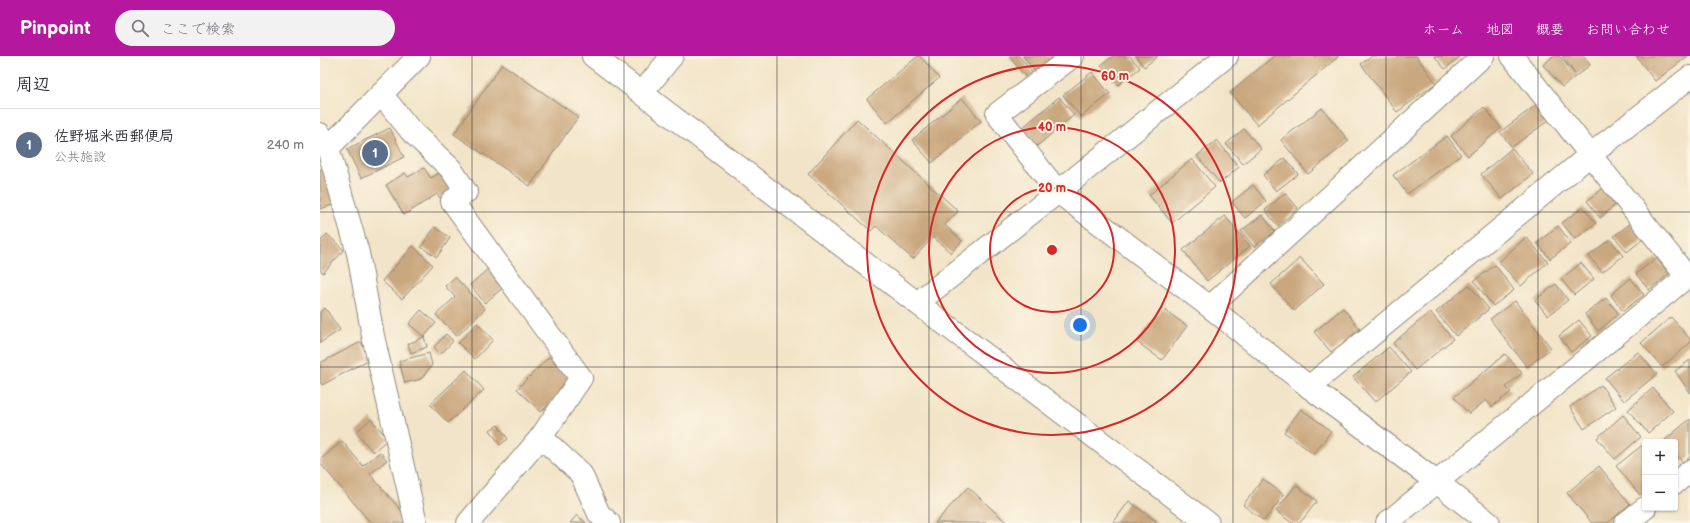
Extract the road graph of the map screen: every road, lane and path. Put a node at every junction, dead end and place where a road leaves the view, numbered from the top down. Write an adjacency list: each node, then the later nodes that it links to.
1 (419, 56): 10 (street)
2 (593, 56): 9 (street)
3 (672, 56): 9 (street)
4 (1073, 56): 13 (street)
5 (1483, 56): 16 (street)
6 (1512, 56): 12 (street)
7 (1216, 59): 13 (street)
8 (1690, 77): 12 (street)
9 (642, 93): 15 (street)
10 (380, 94): 11 (street); 18 (street)
11 (324, 141): 23 (street)
12 (1590, 155): 14 (street); 17 (street)
13 (1058, 192): 15 (street); 16 (street)
14 (1688, 275): 21 (street)
15 (917, 303): 26 (street)
16 (1210, 307): 17 (street)
17 (1308, 387): 21 (street)
18 (541, 437): 24 (street); 25 (street)
19 (1690, 471): 20 (street)
20 (1678, 481)
21 (1438, 483): 27 (street); 28 (street)
22 (1642, 510): 29 (street)
23 (416, 523)
24 (468, 523)
25 (609, 523)
26 (1208, 523)
27 (1387, 523)
28 (1489, 523)
29 (1626, 523)

